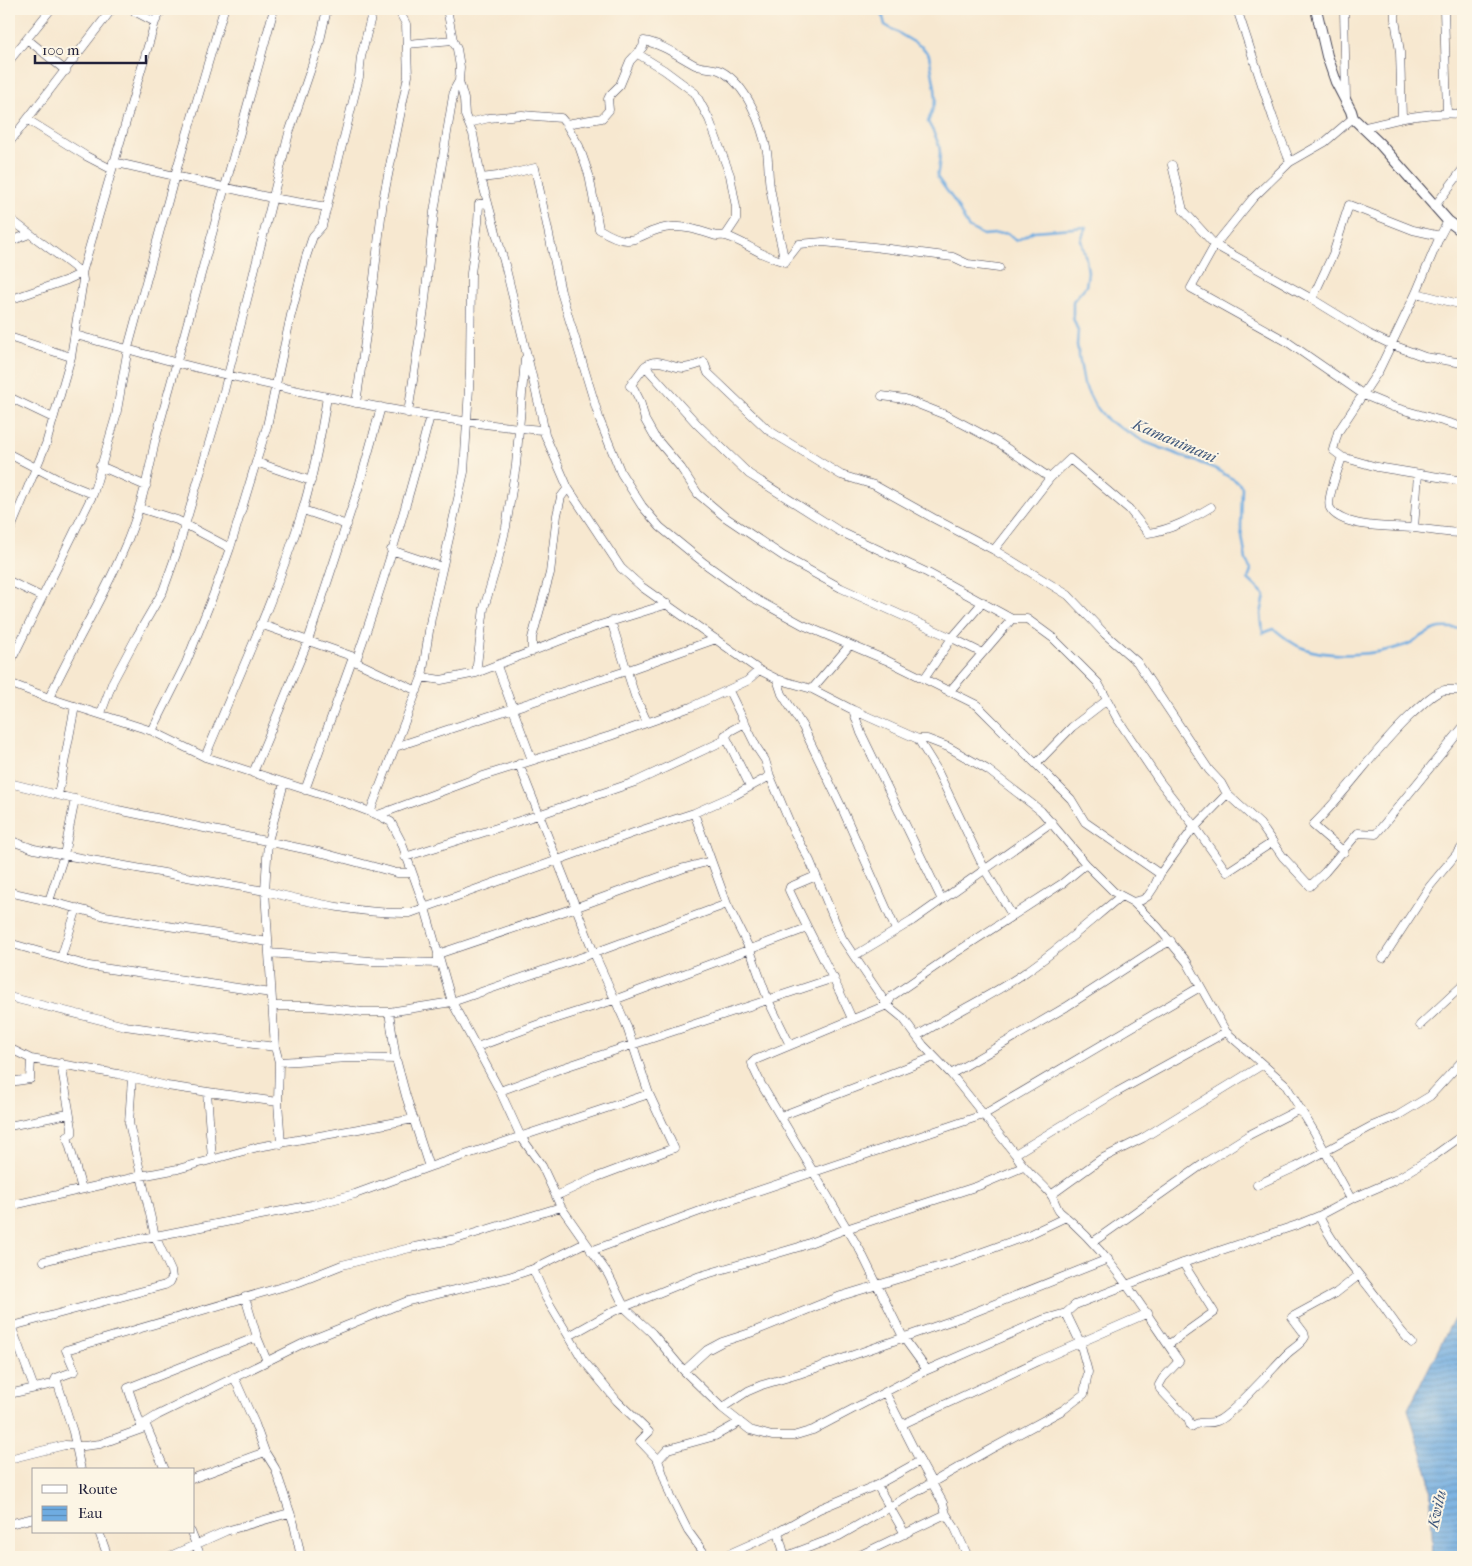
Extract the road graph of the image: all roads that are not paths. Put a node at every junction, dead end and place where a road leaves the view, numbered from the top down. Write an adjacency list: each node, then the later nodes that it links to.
1 (52, 9): 17 (street)
2 (112, 9): 22 (street)
3 (130, 9): 16 (street)
4 (162, 9): 16 (street)
5 (224, 9): 39 (street)
6 (274, 9): 41 (street)
7 (328, 9): 42 (street)
8 (372, 9): 44 (street)
9 (398, 9): 19 (street)
10 (447, 9): 18 (street)
11 (1237, 9): 35 (street)
12 (1316, 9): 24 (street)
13 (1344, 9): 24 (street)
14 (1396, 9): 28 (street)
15 (1444, 9): 26 (street)
16 (155, 22): 37 (street)
17 (27, 38): 21 (street); 22 (street)
18 (453, 40): 19 (street); 23 (street)
19 (407, 44): 76 (street)
20 (638, 54): 31 (street); 50 (street); 54 (street)
21 (9, 61)
22 (66, 71): 29 (street)
23 (459, 82): 30 (street); 78 (street)
24 (1346, 100): 27 (street)
25 (1463, 112): 26 (street); 33 (street)
26 (1448, 113): 28 (street)
27 (1353, 118): 32 (street); 35 (street)
28 (1402, 118): 32 (street)
29 (28, 120): 34 (street); 37 (street)
30 (469, 123): 31 (street); 40 (street)
31 (566, 124): 50 (street)
32 (1361, 128): 45 (street)
33 (1463, 130)
34 (9, 143)
35 (1290, 162): 53 (street)
36 (1172, 165): 53 (street)
37 (112, 166): 39 (street); 56 (street)
38 (1463, 169): 45 (street)
39 (175, 175): 41 (street); 64 (street)
40 (481, 178): 43 (street); 119 (street)
41 (226, 188): 42 (street); 67 (street)
42 (272, 198): 44 (street); 70 (street)
43 (488, 203): 65 (street); 81 (street)
44 (327, 207): 71 (street)
45 (1434, 207): 47 (street)
46 (9, 218): 49 (street)
47 (1448, 222): 48 (street); 51 (street)
48 (1463, 232)
49 (29, 234): 52 (street); 56 (street)
50 (726, 235): 54 (street)
51 (1440, 236): 57 (street); 58 (street)
52 (9, 242)
53 (1215, 245): 58 (street); 72 (street)
54 (785, 262): 55 (street)
55 (999, 268)
56 (82, 273): 59 (street); 61 (street)
57 (1416, 293): 60 (street); 63 (street)
58 (1312, 299): 63 (street)
59 (9, 300)
60 (1463, 305)
61 (76, 335): 64 (street); 66 (street)
62 (9, 337): 66 (street)
63 (1390, 344): 68 (street); 72 (street)
64 (128, 348): 67 (street); 88 (street)
65 (526, 349): 83 (street); 84 (street)
66 (71, 357): 80 (street)
67 (178, 362): 70 (street); 94 (street)
68 (1463, 363)
69 (645, 366): 107 (street); 111 (street); 116 (street)
70 (229, 374): 71 (street); 100 (street)
71 (276, 386): 75 (street); 87 (street)
72 (1364, 395): 82 (street); 86 (street)
73 (882, 396): 91 (street)
74 (9, 397): 80 (street)
75 (327, 398): 76 (street); 92 (street)
76 (356, 403): 77 (street)
77 (381, 407): 78 (street); 101 (street)
78 (408, 413): 79 (street)
79 (430, 416): 81 (street); 106 (street)
80 (53, 418): 89 (street)
81 (468, 422): 83 (street); 108 (street)
82 (1463, 427)
83 (520, 429): 84 (street); 127 (street)
84 (543, 430): 95 (street)
85 (9, 454): 89 (street)
86 (1342, 457): 90 (street); 102 (street)
87 (256, 462): 92 (street); 105 (street)
88 (100, 466): 94 (street); 96 (street)
89 (37, 469): 96 (street); 103 (street)
90 (1418, 474): 93 (street); 102 (street)
91 (1050, 478): 97 (street); 107 (street)
92 (311, 481): 99 (street)
93 (1463, 481)
94 (146, 486): 98 (street)
95 (568, 488): 112 (street); 120 (street)
96 (93, 494): 110 (street)
97 (1211, 507)
98 (139, 508): 100 (street); 137 (street)
99 (303, 510): 101 (street); 115 (street)
100 (185, 524): 105 (street); 142 (street)
101 (347, 525): 118 (street)
102 (1414, 528): 104 (street)
103 (9, 533)
104 (1463, 533)
105 (230, 548): 146 (street)
106 (391, 550): 108 (street); 122 (street)
107 (994, 550): 160 (street)
108 (442, 567): 128 (street)
109 (9, 581): 110 (street)
110 (42, 597): 123 (street)
111 (983, 602): 113 (street); 116 (street)
112 (668, 604): 114 (street); 117 (street)
113 (1012, 618): 121 (street); 138 (street)
114 (611, 622): 120 (street); 126 (street)
115 (260, 624): 118 (street); 150 (street)
116 (952, 638): 121 (street); 130 (street)
117 (716, 639): 125 (street); 126 (street)
118 (308, 641): 122 (street); 154 (street)
119 (850, 645): 130 (street); 132 (street)
120 (532, 652): 124 (street)
121 (982, 653): 136 (street)
122 (354, 659): 134 (street); 159 (street)
123 (9, 665)
124 (497, 666): 127 (street); 140 (street)
125 (759, 670): 129 (street); 135 (street)
126 (628, 671): 140 (street); 143 (street)
127 (476, 674): 128 (street)
128 (422, 677): 134 (street)
129 (777, 679): 132 (street); 195 (street)
130 (924, 680): 136 (street)
131 (9, 683): 137 (street)
132 (812, 690): 141 (street)
133 (1463, 690): 173 (street)
134 (417, 691): 149 (street)
135 (729, 691): 143 (street); 144 (street)
136 (950, 692): 153 (street)
137 (49, 698): 139 (street)
138 (1107, 700): 153 (street); 168 (street)
139 (74, 706): 142 (street); 161 (street)
140 (514, 709): 149 (street); 151 (street)
141 (853, 710): 148 (street); 186 (street)
142 (100, 713): 146 (street)
143 (647, 722): 151 (street)
144 (745, 723): 147 (street); 155 (street)
145 (1463, 727): 173 (street)
146 (152, 731): 150 (street)
147 (725, 735): 158 (street); 166 (street)
148 (918, 739): 167 (street); 179 (street)
149 (395, 747): 163 (street)
150 (205, 757): 154 (street)
151 (532, 760): 152 (street)
152 (519, 764): 165 (street); 166 (street)
153 (1037, 764): 181 (street)
154 (253, 773): 157 (street)
155 (770, 776): 158 (street); 182 (street)
156 (9, 783): 161 (street)
157 (284, 783): 159 (street); 170 (street)
158 (750, 786): 164 (street)
159 (305, 790): 163 (street)
160 (1226, 794): 168 (street); 171 (street)
161 (58, 795): 162 (street)
162 (76, 799): 170 (street); 174 (street)
163 (370, 812): 165 (street)
164 (694, 813): 176 (street); 177 (street)
165 (378, 815): 175 (street)
166 (538, 815): 175 (street); 176 (street)
167 (1052, 822): 178 (street); 179 (street)
168 (1195, 827): 171 (street); 181 (street)
169 (9, 840): 174 (street)
170 (268, 841): 180 (street); 183 (street)
171 (1273, 842): 173 (street)
172 (1463, 846): 205 (street)
173 (1344, 852)
174 (64, 855): 183 (street); 187 (street)
175 (405, 857): 180 (street)
176 (557, 860): 190 (street); 192 (street)
177 (711, 861): 189 (street); 190 (street)
178 (1086, 864): 185 (street); 193 (street)
179 (985, 870): 186 (street); 193 (street)
180 (411, 873): 192 (street)
181 (1160, 874): 188 (street)
182 (816, 876): 194 (street); 203 (street)
183 (265, 891): 192 (street); 196 (street)
184 (9, 892): 187 (street)
185 (1121, 896): 188 (street); 220 (street)
186 (942, 900): 195 (street)
187 (49, 901): 191 (street)
188 (1133, 902): 197 (street)
189 (727, 904): 199 (street); 201 (street)
190 (577, 907): 201 (street); 202 (street)
191 (77, 908): 196 (street); 204 (street)
192 (425, 908): 202 (street)
193 (1012, 915): 214 (street)
194 (807, 928): 199 (street); 206 (street)
195 (896, 930): 203 (street)
196 (268, 942): 200 (street)
197 (1171, 942): 208 (street); 233 (street)
198 (9, 943): 204 (street)
199 (750, 950): 211 (street); 212 (street)
200 (269, 953): 202 (street); 209 (street)
201 (594, 953): 211 (street); 213 (street)
202 (438, 954): 213 (street)
203 (854, 956): 214 (street)
204 (61, 958): 209 (street)
205 (1383, 958)
206 (834, 978): 212 (street); 217 (street)
207 (1463, 985): 218 (street)
208 (1200, 987): 219 (street); 242 (street)
209 (271, 993): 215 (street)
210 (9, 997): 223 (street)
211 (614, 1000): 222 (street); 224 (street)
212 (768, 1000): 221 (street); 222 (street)
213 (452, 1002): 216 (street); 224 (street)
214 (887, 1005): 217 (street); 220 (street)
215 (272, 1006): 216 (street); 223 (street)
216 (390, 1012): 228 (street)
217 (852, 1019): 221 (street)
218 (1420, 1026)
219 (1226, 1032): 232 (street); 250 (street)
220 (917, 1036): 226 (street)
221 (790, 1045): 243 (street)
222 (633, 1046): 236 (street); 238 (street)
223 (275, 1047): 230 (street)
224 (477, 1047): 236 (street)
225 (9, 1048): 227 (street)
226 (934, 1058): 233 (street); 243 (street)
227 (31, 1059): 231 (street); 235 (street)
228 (396, 1059): 230 (street); 244 (street)
229 (1463, 1060): 249 (street)
230 (279, 1062): 239 (street)
231 (62, 1063): 234 (street); 241 (street)
232 (1262, 1065): 240 (street); 258 (street)
233 (951, 1074): 242 (street)
234 (132, 1078): 237 (street); 255 (street)
235 (9, 1082)
236 (500, 1091): 247 (street)
237 (207, 1092): 239 (street); 251 (street)
238 (650, 1094): 247 (street); 259 (street)
239 (278, 1102): 248 (street)
240 (1300, 1109): 249 (street); 268 (street)
241 (68, 1114): 245 (street); 257 (street)
242 (983, 1115): 250 (street); 254 (street)
243 (781, 1116): 254 (street)
244 (414, 1119): 248 (street); 252 (street)
245 (9, 1126)
246 (1463, 1135): 260 (street)
247 (521, 1137): 252 (street); 259 (street)
248 (281, 1144): 251 (street)
249 (1325, 1153): 256 (street); 260 (street)
250 (1015, 1154): 253 (street)
251 (212, 1159): 255 (street)
252 (429, 1167): 266 (street)
253 (1023, 1167): 258 (street); 265 (street)
254 (814, 1173): 265 (street); 269 (street)
255 (141, 1176): 257 (street); 266 (street)
256 (1257, 1185)
257 (82, 1188): 261 (street)
258 (1051, 1195): 264 (street)
259 (556, 1196): 262 (street)
260 (1350, 1199): 263 (street)
261 (9, 1206)
262 (561, 1208): 267 (street); 277 (street)
263 (1319, 1216): 272 (street); 274 (street)
264 (1066, 1217): 268 (street); 276 (street)
265 (846, 1229): 276 (street); 278 (street)
266 (155, 1236): 271 (street); 281 (street)
267 (585, 1242): 269 (street); 273 (street)
268 (1093, 1242): 270 (street)
269 (591, 1251): 278 (street)
270 (1108, 1259): 275 (street); 284 (street)
271 (44, 1261)
272 (1183, 1263): 275 (street); 287 (street)
273 (533, 1268): 282 (street); 288 (street)
274 (1359, 1274): 286 (street); 287 (street)
275 (1128, 1285): 279 (street); 280 (street)
276 (876, 1286): 284 (street); 290 (street)
277 (245, 1297): 283 (street); 292 (street)
278 (625, 1308): 282 (street); 290 (street)
279 (1066, 1313): 285 (street); 289 (street)
280 (1148, 1314): 285 (street); 287 (street)
281 (9, 1324): 293 (street)
282 (569, 1336): 303 (street)
283 (257, 1337): 288 (street); 299 (street)
284 (903, 1337): 289 (street); 296 (street)
285 (1080, 1342): 298 (street); 308 (street)
286 (1412, 1343)
287 (1168, 1344)
288 (267, 1361): 291 (street)
289 (927, 1370): 294 (street)
290 (684, 1371): 296 (street)
291 (234, 1377): 299 (street); 301 (street)
292 (56, 1378): 293 (street); 300 (street)
293 (34, 1388): 295 (street)
294 (885, 1392): 297 (street); 298 (street)
295 (9, 1394)
296 (722, 1408): 297 (street)
297 (740, 1422): 303 (street)
298 (902, 1424): 304 (street)
299 (144, 1426): 300 (street); 306 (street)
300 (75, 1446): 302 (street); 305 (street)
301 (265, 1452): 307 (street); 311 (street)
302 (9, 1460)
303 (658, 1460): 324 (street)
304 (920, 1461): 308 (street); 309 (street)
305 (80, 1468)
306 (164, 1468)
307 (195, 1478)
308 (932, 1484): 310 (street); 312 (street)
309 (877, 1485): 310 (street); 315 (street)
310 (890, 1507): 318 (street); 326 (street)
311 (289, 1512): 319 (street); 323 (street)
312 (946, 1514): 318 (street); 328 (street)
313 (32, 1518): 314 (street)
314 (9, 1524)
315 (778, 1532): 325 (street); 326 (street)
316 (100, 1534): 320 (street)
317 (192, 1534): 319 (street)
318 (905, 1534): 327 (street)
319 (196, 1544): 321 (street); 322 (street)
320 (108, 1557)
321 (168, 1557)
322 (201, 1557)
323 (301, 1557)
324 (706, 1557)
325 (722, 1557)
326 (784, 1557)
327 (856, 1557)
328 (968, 1557)

